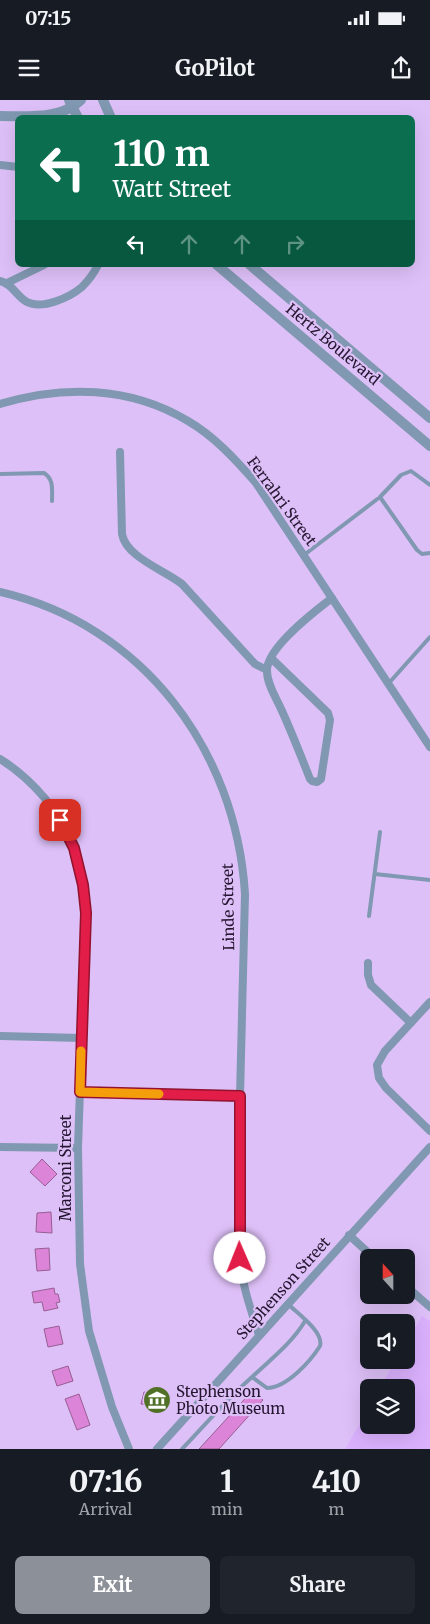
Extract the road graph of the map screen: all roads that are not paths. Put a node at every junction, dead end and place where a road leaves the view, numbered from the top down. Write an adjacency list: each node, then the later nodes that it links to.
1 (81, 100): 3 (street)
2 (103, 100): 6 (street)
3 (70, 104): 4 (street); 5 (street)
4 (42, 115)
5 (76, 115)
6 (110, 115)
7 (0, 116): 8 (street)
8 (15, 117)
9 (0, 165): 10 (street)
10 (15, 167)
11 (97, 267): 15 (street)
12 (219, 267): 18 (street, Hertz Boulevard)
13 (252, 267): 17 (street, Hertz Boulevard)
14 (27, 268): 15 (street)
15 (4, 282)
16 (0, 404): 25 (street, Ferrahri Street)
17 (430, 418)
18 (429, 442)
19 (120, 452): 30 (street)
20 (0, 474): 23 (lane)
21 (430, 485): 22 (lane)
22 (380, 497): 24 (lane); 25 (lane)
23 (52, 501)
24 (430, 554)
25 (304, 555): 27 (street, Ferrahri Street)
26 (0, 592): 44 (street, Linde Street)
27 (332, 598): 29 (street); 31 (street, Ferrahri Street)
28 (430, 637): 31 (lane)
29 (271, 658): 30 (street); 30 (street)
30 (267, 670)
31 (389, 683): 32 (street, Ferrahri Street)
32 (430, 746)
33 (0, 759): 42 (street, Marconi Street)
34 (380, 832): 35 (lane)
35 (375, 874): 36 (lane); 37 (lane)
36 (430, 880)
37 (369, 916)
38 (368, 963): 40 (street)
39 (430, 1002): 40 (street)
40 (410, 1023): 45 (street)
41 (0, 1036): 42 (street)
42 (81, 1038): 43 (street, Marconi Street)
43 (80, 1092): 44 (street); 48 (street, Marconi Street)
44 (240, 1096): 55 (street, Linde Street)
45 (430, 1131)
46 (0, 1147): 48 (street)
47 (430, 1147): 49 (street, Stephenson Street)
48 (78, 1148): 57 (street, Marconi Street)
49 (349, 1235): 50 (street); 52 (street, Stephenson Street)
50 (364, 1249)
51 (415, 1294): 53 (street)
52 (288, 1303): 54 (lane); 55 (street, Stephenson Street)
53 (430, 1307)
54 (305, 1321): 56 (lane); 56 (lane)
55 (259, 1335): 58 (street, Stephenson Street)
56 (252, 1377): 59 (lane)
57 (128, 1449)
58 (157, 1449)
59 (182, 1449)

